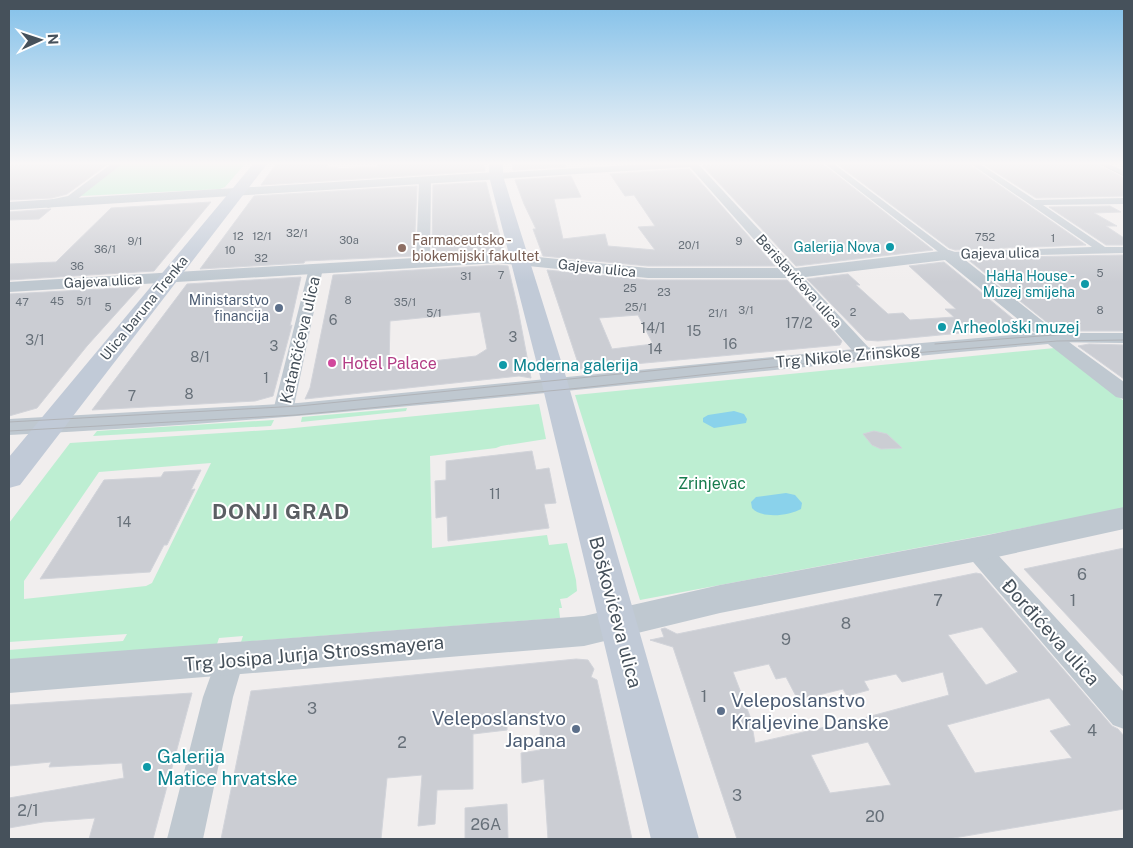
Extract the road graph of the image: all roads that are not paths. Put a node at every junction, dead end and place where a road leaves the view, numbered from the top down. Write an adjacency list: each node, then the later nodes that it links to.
1 (48, 204): 2 (street); 9 (street)
2 (54, 204)
3 (229, 204): 17 (main road, Ulica baruna Trenka)
4 (424, 204): 14 (street)
5 (505, 204): 13 (main road, Boškovićeva ulica)
6 (728, 204): 16 (street, Berislavićeva ulica)
7 (881, 204): 12 (street)
8 (1036, 204): 10 (street)
9 (9, 206)
10 (1104, 250): 11 (street, Gajeva ulica); 12 (street, Gajeva ulica)
11 (1124, 250)
12 (949, 255): 16 (street, Gajeva ulica); 19 (street)
13 (520, 259): 14 (street, Gajeva ulica); 16 (street, Gajeva ulica); 22 (main road, Boškovićeva ulica)
14 (423, 262): 15 (street, Gajeva ulica)
15 (316, 268): 17 (street, Gajeva ulica); 24 (street, Katančićeva ulica)
16 (792, 273): 21 (street, Berislavićeva ulica)
17 (169, 278): 18 (street, Gajeva ulica); 25 (main road, Ulica baruna Trenka)
18 (9, 287)
19 (1052, 338): 20 (street); 21 (street, Trg Nikole Zrinskog); 23 (street)
20 (1124, 338)
21 (865, 354): 22 (street, Trg Nikole Zrinskog)
22 (555, 385): 24 (street); 30 (main road, Boškovićeva ulica)
23 (1124, 392)
24 (283, 411): 25 (street)
25 (51, 424): 26 (street); 27 (main road, Ulica baruna Trenka)
26 (9, 426)
27 (9, 477)
28 (1124, 518): 29 (street)
29 (977, 550): 30 (street); 33 (street, Đorđićeva ulica)
30 (619, 624): 31 (street, Trg Josipa Jurja Strossmayera); 35 (main road, Boškovićeva ulica)
31 (230, 660): 32 (street, Trg Josipa Jurja Strossmayera); 34 (street)
32 (9, 676)
33 (1124, 714)
34 (185, 839)
35 (675, 839)

